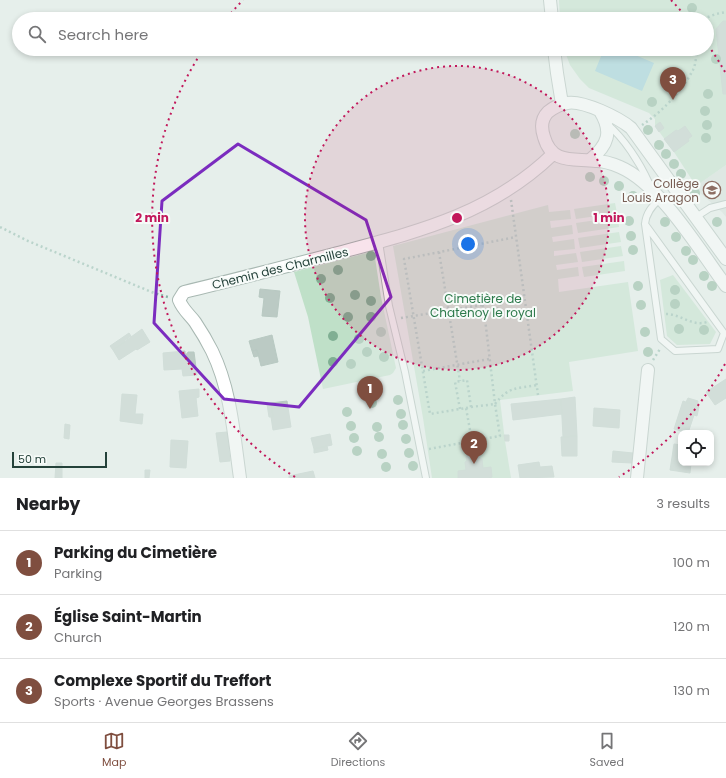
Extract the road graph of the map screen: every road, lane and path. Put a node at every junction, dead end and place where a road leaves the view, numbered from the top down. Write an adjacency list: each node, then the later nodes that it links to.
1 (550, 0): 2 (street)
2 (551, 12)
3 (726, 12): 4 (path)
4 (714, 15)
5 (555, 56): 7 (street)
6 (696, 56): 10 (path)
7 (562, 104): 8 (street); 12 (street)
8 (600, 111): 9 (street); 10 (street)
9 (606, 123): 11 (lane); 13 (street)
10 (630, 128): 11 (lane); 18 (street)
11 (617, 132): 14 (lane)
12 (553, 154): 13 (street); 15 (street, Chemin des Charmilles)
13 (590, 160): 14 (street)
14 (651, 189): 16 (street)
15 (507, 190): 21 (path); 22 (street, Chemin des Charmilles)
16 (660, 198): 19 (lane); 25 (street)
17 (726, 204): 18 (lane)
18 (696, 217): 24 (street)
19 (645, 224): 32 (lane); 35 (lane)
20 (0, 227): 27 (path)
21 (516, 237): 23 (path); 26 (path)
22 (379, 242): 27 (street, Chemin des Charmilles); 34 (lane)
23 (439, 252): 31 (path); 33 (path)
24 (726, 260)
25 (726, 286)
26 (525, 298): 28 (path); 42 (path)
27 (178, 300): 50 (street)
28 (500, 301): 29 (path); 30 (path)
29 (482, 305): 30 (path); 31 (path)
30 (484, 310): 37 (path)
31 (449, 311): 33 (path); 38 (path)
32 (657, 314): 35 (path); 36 (lane)
33 (414, 317): 34 (path); 40 (path)
34 (393, 319): 49 (lane)
35 (714, 320): 36 (lane)
36 (665, 343): 39 (path)
37 (489, 359): 38 (path); 44 (path)
38 (457, 365): 40 (path); 41 (path)
39 (648, 370): 52 (street)
40 (423, 371): 47 (path)
41 (460, 381): 45 (path); 47 (path)
42 (537, 385): 43 (path); 44 (path)
43 (538, 395)
44 (495, 404): 45 (path); 48 (path)
45 (472, 407): 46 (path)
46 (466, 408): 47 (path); 48 (path)
47 (460, 409)
48 (472, 440): 49 (path)
49 (421, 450): 51 (lane)
50 (240, 478)
51 (426, 478)
52 (638, 478)

